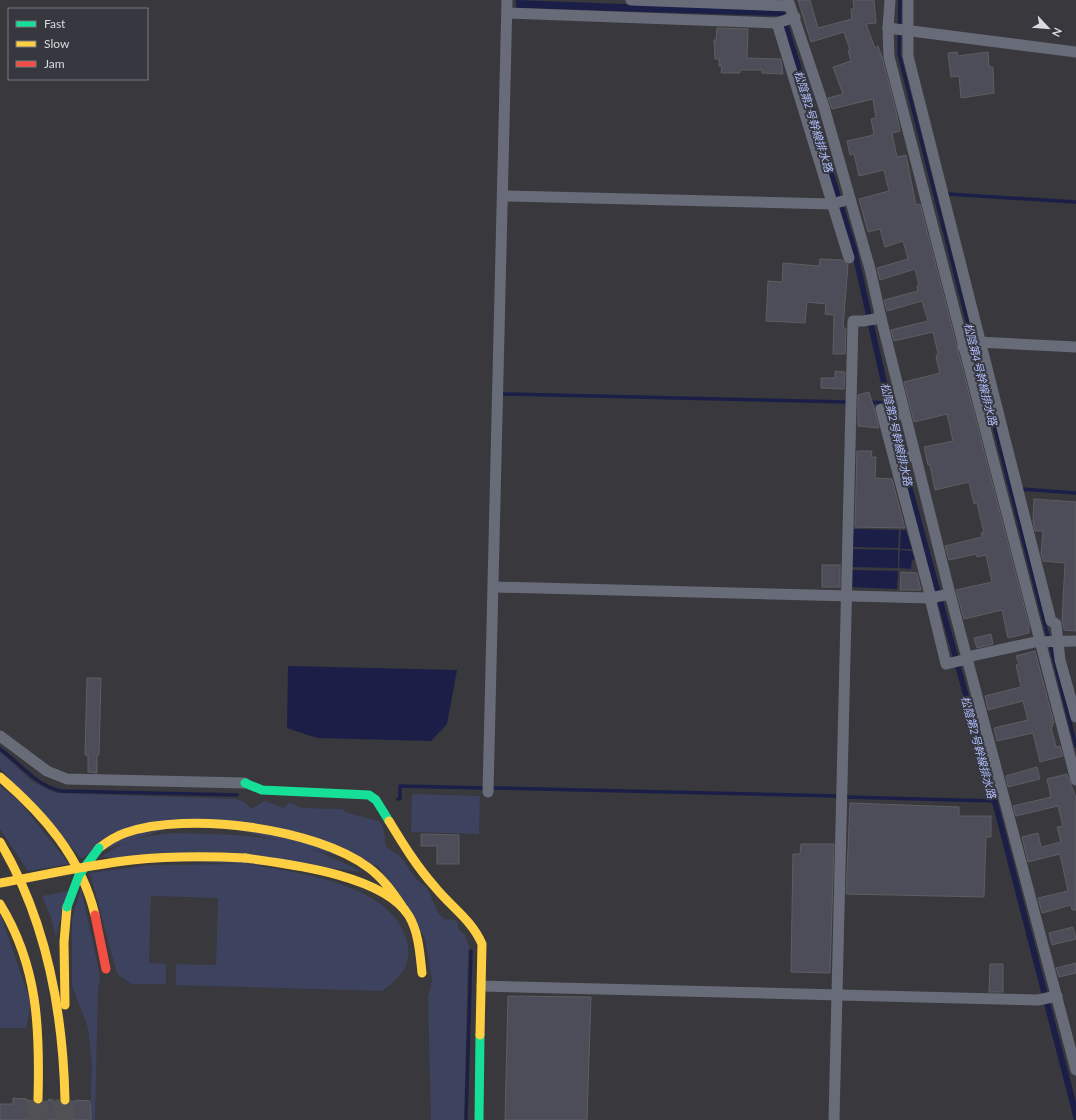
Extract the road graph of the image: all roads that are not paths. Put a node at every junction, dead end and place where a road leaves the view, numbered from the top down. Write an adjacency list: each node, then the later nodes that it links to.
1 (507, 0): 6 (street)
2 (631, 0): 5 (street)
3 (890, 0): 8 (street)
4 (908, 0): 9 (street)
5 (789, 3): 7 (street)
6 (507, 14): 7 (street); 11 (street)
7 (785, 21): 12 (street); 13 (street)
8 (891, 29): 9 (street); 17 (street)
9 (906, 29): 10 (street); 16 (street)
10 (1076, 52)
11 (503, 196): 13 (street); 22 (street)
12 (848, 199): 13 (street); 15 (street)
13 (833, 204): 14 (street)
14 (849, 258)
15 (879, 318): 19 (street); 24 (street)
16 (979, 342): 17 (street); 18 (street); 26 (street)
17 (964, 346): 27 (street)
18 (1076, 347)
19 (902, 414): 20 (street); 21 (street)
20 (912, 456): 21 (street); 23 (street)
21 (896, 460): 25 (street)
22 (494, 587): 24 (street); 35 (street)
23 (948, 594): 25 (street); 29 (street)
24 (845, 596): 25 (street); 45 (street)
25 (931, 598): 29 (street)
26 (1056, 640): 27 (street); 28 (street); 30 (street)
27 (1041, 641): 29 (street); 33 (street)
28 (1076, 641)
29 (966, 659): 46 (street)
30 (1076, 717)
31 (0, 736): 34 (street)
32 (0, 778): 42 (main road)
33 (1076, 780)
34 (245, 783): 44 (main road)
35 (488, 792)
36 (0, 842): 41 (main road)
37 (5, 871): 41 (main road)
38 (0, 883): 40 (main road, bridge)
39 (0, 904): 49 (main road)
40 (406, 912): 43 (main road); 48 (main road, bridge)
41 (35, 920): 48 (main road)
42 (106, 969)
43 (422, 973)
44 (482, 986): 45 (street); 51 (main road)
45 (837, 994): 46 (street); 52 (street)
46 (1050, 997): 47 (street)
47 (1076, 1070)
48 (66, 1075): 50 (main road)
49 (38, 1099)
50 (65, 1100)
51 (479, 1120)
52 (834, 1120)

